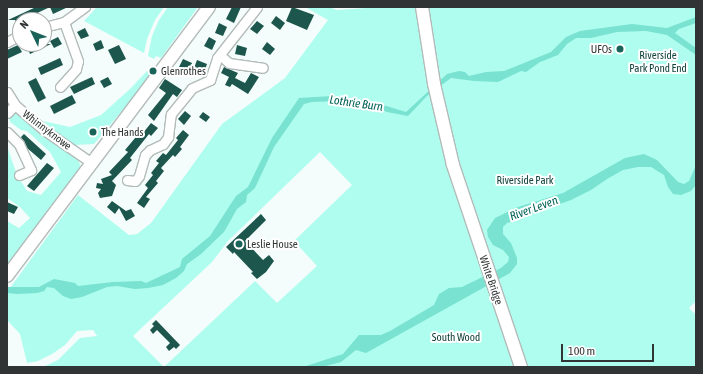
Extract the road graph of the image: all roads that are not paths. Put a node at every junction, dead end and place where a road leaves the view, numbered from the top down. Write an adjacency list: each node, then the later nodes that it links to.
1 (85, 7): 5 (street)
2 (209, 7): 14 (main road)
3 (257, 7): 7 (street)
4 (422, 7): 18 (main road, White Bridge)
5 (64, 22): 6 (street); 9 (street)
6 (52, 25)
7 (220, 55): 8 (street); 16 (street)
8 (263, 68)
9 (60, 87)
10 (7, 92): 11 (street, Whinnyknowe)
11 (15, 105): 12 (street); 14 (street, Whinnyknowe)
12 (7, 113)
13 (7, 132): 15 (street)
14 (92, 163): 17 (main road)
15 (19, 175)
16 (133, 183)
17 (8, 276)
18 (522, 367)

